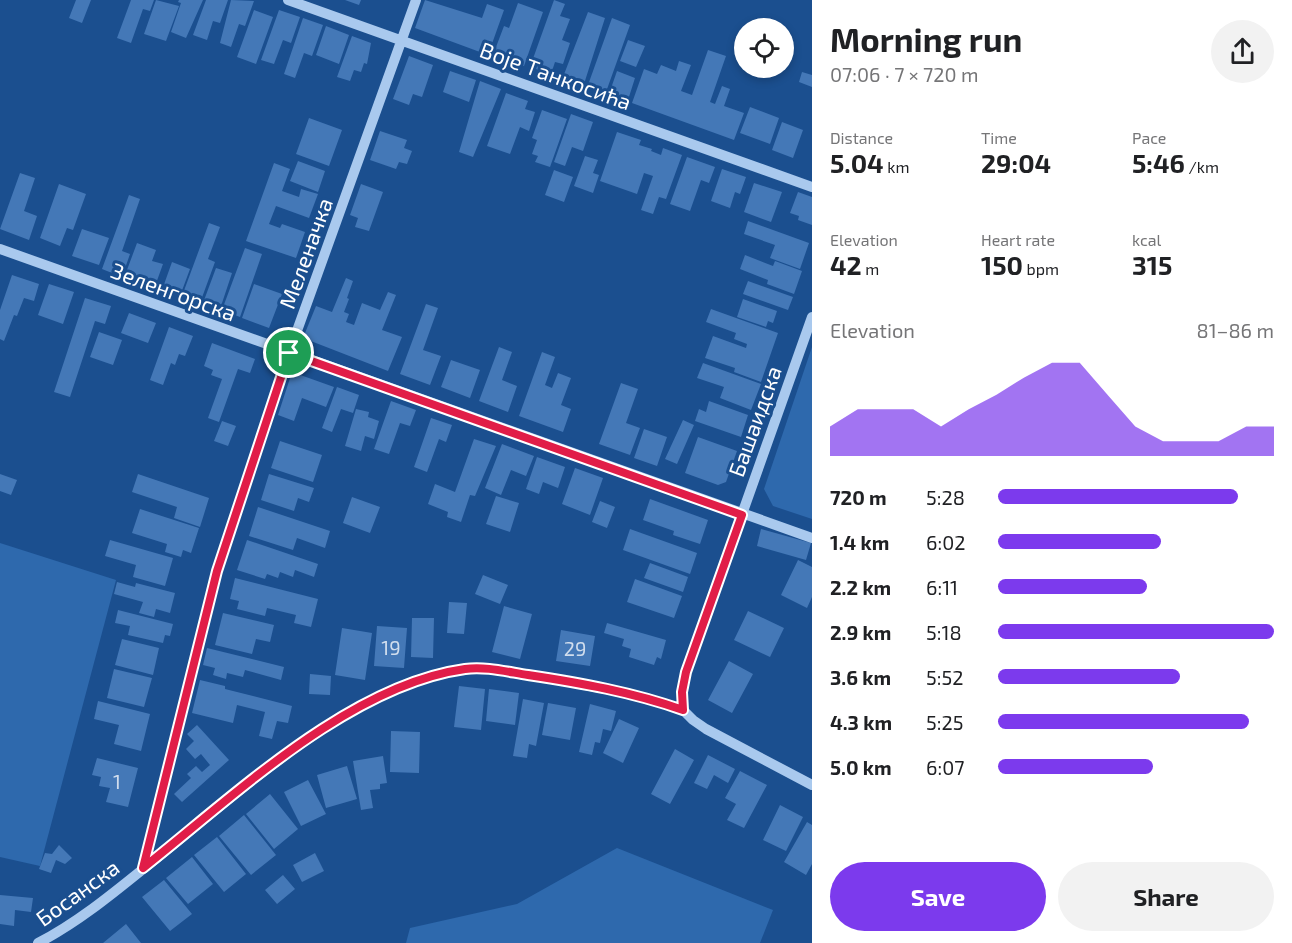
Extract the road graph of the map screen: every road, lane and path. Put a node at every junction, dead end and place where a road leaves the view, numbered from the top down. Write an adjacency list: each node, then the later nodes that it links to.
1 (288, 0): 3 (street, Воје Танкосића)
2 (416, 0): 3 (street, Меленачка)
3 (401, 41): 4 (street, Воје Танкосића); 7 (street, Меленачка)
4 (812, 188)
5 (0, 249): 7 (street, Зеленгорска)
6 (812, 317): 8 (street, Башаидска)
7 (289, 353): 8 (street, Зеленгорска); 12 (street, Меленачка)
8 (742, 515): 9 (street, Зеленгорска); 10 (street, Башаидска)
9 (812, 538)
10 (683, 710): 11 (street); 12 (street, Босанска)
11 (812, 785)
12 (143, 868): 13 (street, Босанска)
13 (38, 943)

